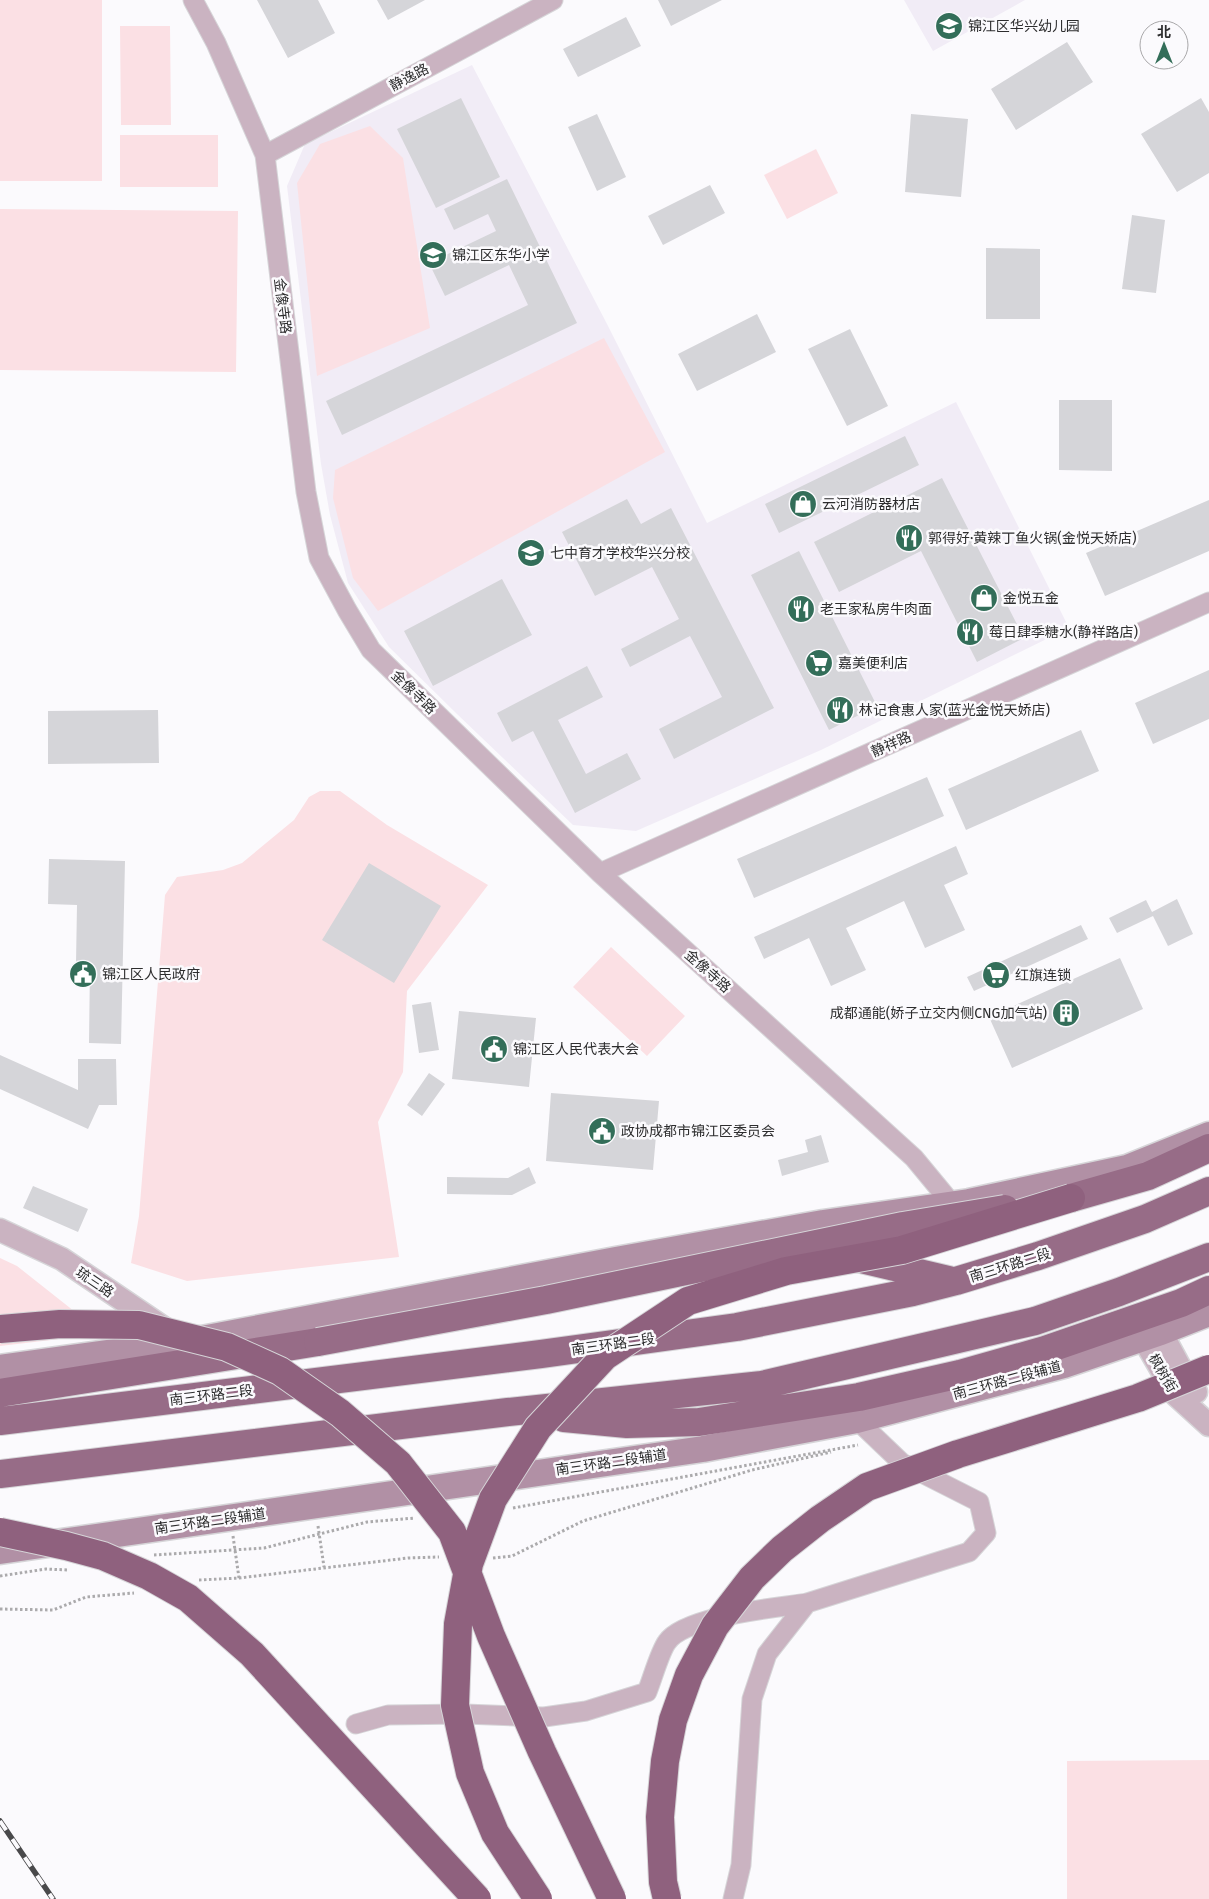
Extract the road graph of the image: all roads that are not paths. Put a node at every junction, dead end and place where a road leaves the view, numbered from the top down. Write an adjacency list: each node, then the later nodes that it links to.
1 (193, 0): 3 (street, 金像寺路)
2 (553, 0): 3 (street, 静逸路)
3 (265, 155): 5 (street, 金像寺路)
4 (1209, 602): 5 (street, 静祥路)
5 (600, 873): 11 (street, 金像寺路)
6 (1209, 1134): 8 (main road)
7 (1209, 1148): 10 (highway)
8 (1127, 1168): 11 (main road); 13 (street)
9 (1209, 1191): 16 (highway, 南三环路二段)
10 (1071, 1198): 24 (highway, bridge); 36 (highway, bridge)
11 (952, 1204): 15 (main road)
12 (0, 1230): 21 (street, 琉三路)
13 (816, 1249): 15 (street); 16 (highway)
14 (1209, 1257): 27 (highway)
15 (547, 1273): 21 (main road)
16 (956, 1281): 28 (highway, 南三环路二段)
17 (1209, 1290): 26 (highway)
18 (1209, 1313): 20 (main road, 南三环路二段辅道)
19 (0, 1329): 37 (highway, bridge)
20 (1152, 1335): 25 (street, 枫树街); 26 (main road, 南三环路二段辅道); 29 (street, 枫树街)
21 (186, 1342): 22 (main road)
22 (0, 1368)
23 (1209, 1370): 38 (highway, bridge)
24 (0, 1393)
25 (1209, 1405)
26 (858, 1408): 27 (highway); 32 (main road, 南三环路二段辅道); 33 (street)
27 (508, 1412): 30 (highway)
28 (0, 1421)
29 (1209, 1425)
30 (0, 1474)
31 (0, 1532): 35 (highway, bridge)
32 (0, 1551)
33 (807, 1603): 34 (street); 39 (street)
34 (356, 1724)
35 (477, 1899)
36 (538, 1899)
37 (612, 1899)
38 (667, 1899)
39 (732, 1899)

